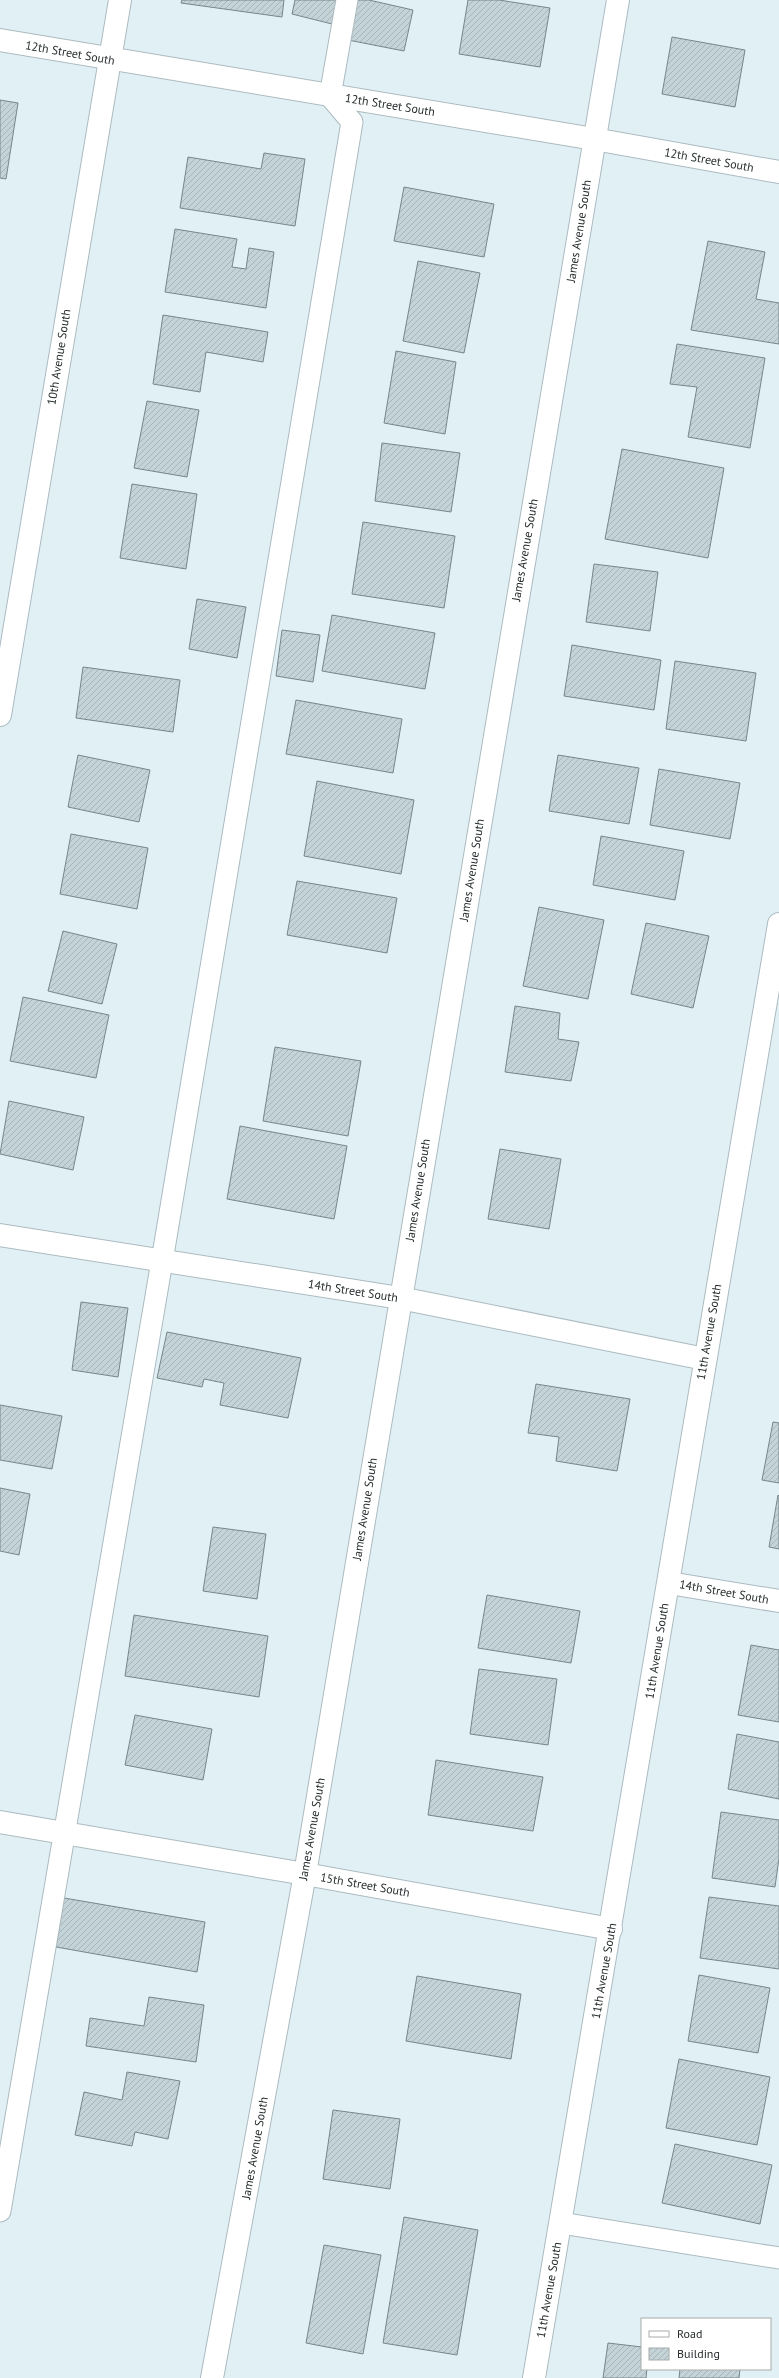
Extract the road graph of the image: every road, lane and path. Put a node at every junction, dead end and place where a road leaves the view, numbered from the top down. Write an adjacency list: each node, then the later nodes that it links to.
1 (120, 0): 5 (street, 10th Avenue South)
2 (347, 0): 6 (lane)
3 (618, 0): 7 (street, James Avenue South)
4 (0, 40): 5 (street, 12th Street South)
5 (109, 60): 6 (street, 12th Street South); 9 (street, 10th Avenue South)
6 (330, 96): 7 (street, 12th Street South); 12 (lane)
7 (594, 139): 8 (street, 12th Street South); 13 (street, James Avenue South)
8 (779, 172)
9 (0, 715)
10 (779, 924): 14 (street, 11th Avenue South)
11 (0, 1235): 12 (street, 14th Street South)
12 (162, 1261): 13 (street, 14th Street South); 18 (lane)
13 (400, 1298): 14 (street, 14th Street South); 19 (street, James Avenue South)
14 (705, 1359): 15 (street, 11th Avenue South)
15 (668, 1582): 16 (street, 14th Street South); 20 (street, 11th Avenue South)
16 (779, 1602)
17 (0, 1822): 18 (street, 15th Street South)
18 (64, 1832): 19 (street, 15th Street South); 21 (lane)
19 (305, 1874): 20 (street, 15th Street South); 25 (street, James Avenue South)
20 (611, 1929): 23 (street, 11th Avenue South)
21 (5, 2144): 22 (lane)
22 (0, 2211)
23 (561, 2223): 24 (lane); 26 (street, 11th Avenue South)
24 (779, 2258)
25 (212, 2378)
26 (534, 2378)

